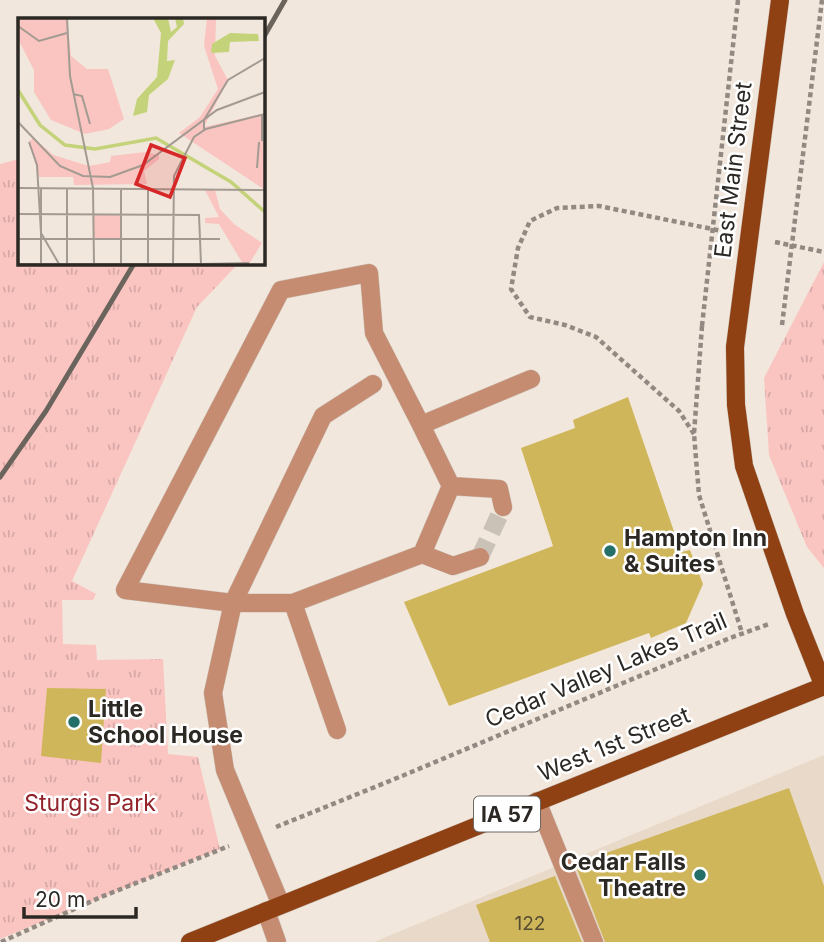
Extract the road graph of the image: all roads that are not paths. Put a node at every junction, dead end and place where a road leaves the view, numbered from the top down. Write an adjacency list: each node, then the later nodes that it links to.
1 (780, 0): 11 (main road, East Main Street, bridge)
2 (531, 379): 4 (street)
3 (373, 384): 9 (street)
4 (421, 425): 5 (street); 9 (street)
5 (451, 486): 6 (street); 7 (street)
6 (503, 507)
7 (422, 554): 8 (street); 10 (street)
8 (480, 557)
9 (233, 603): 10 (street); 14 (street)
10 (293, 603): 12 (street)
11 (824, 686): 13 (main road, West 1st Street / IA 57)
12 (337, 730)
13 (537, 801): 14 (main road, West 1st Street / IA 57); 17 (street)
14 (273, 908): 15 (main road, West 1st Street / IA 57); 16 (street)
15 (190, 942)
16 (277, 942)
17 (594, 942)

